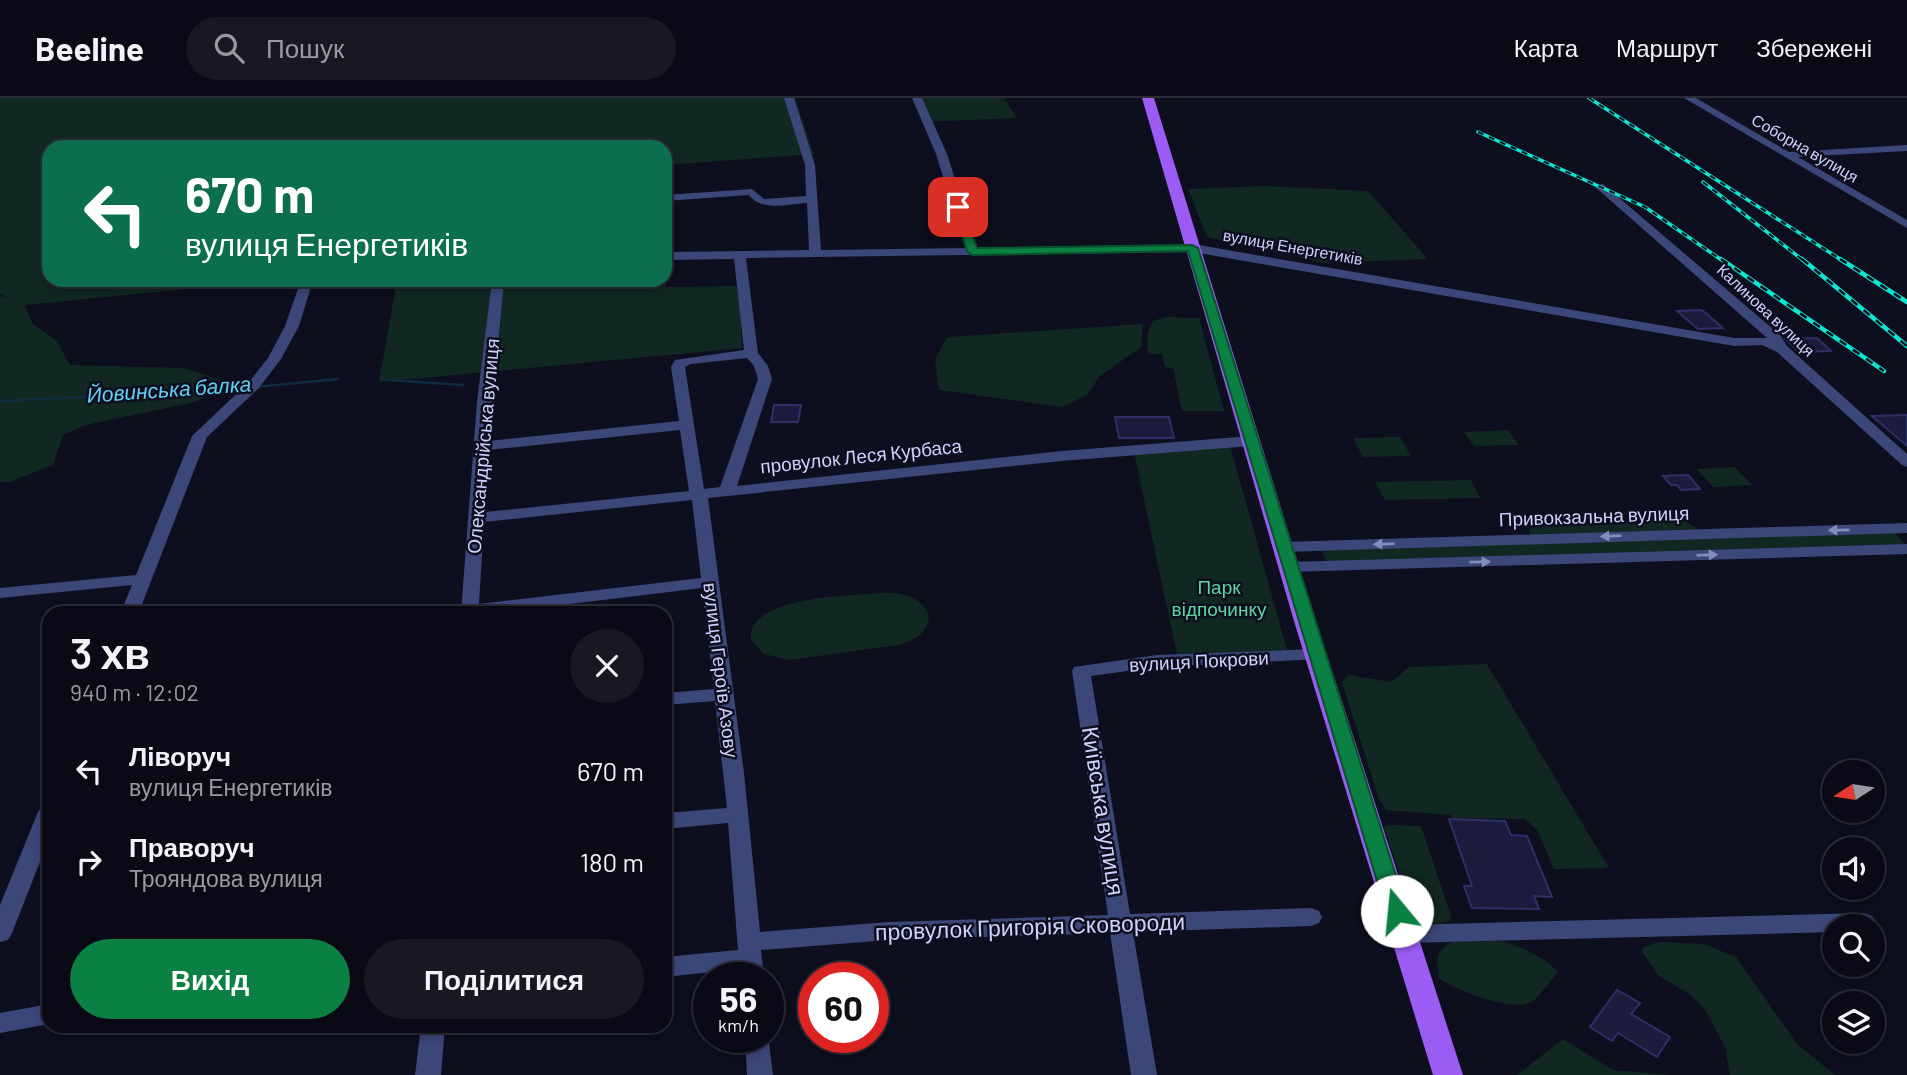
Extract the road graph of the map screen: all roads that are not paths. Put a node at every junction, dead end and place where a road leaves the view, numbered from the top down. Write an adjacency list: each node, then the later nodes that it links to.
1 (789, 98): 9 (street)
2 (917, 98): 12 (street)
3 (1148, 98): 11 (main road)
4 (1689, 98): 6 (street, Соборна вулиця)
5 (1907, 148): 6 (street)
6 (1786, 156): 10 (street, Соборна вулиця)
7 (1599, 186): 18 (street, Калинова вулиця)
8 (672, 197): 9 (street)
9 (814, 199): 13 (street)
10 (1907, 225)
11 (1192, 248): 12 (street, вулиця Енергетиків); 18 (street, вулиця Енергетиків); 21 (main road)
12 (972, 251): 13 (street, вулиця Енергетиків)
13 (815, 254): 14 (street, вулиця Енергетиків)
14 (740, 255): 15 (street, вулиця Енергетиків); 19 (street)
15 (672, 256)
16 (305, 287): 30 (street)
17 (497, 287): 22 (street, Олександрійська вулиця)
18 (1782, 349): 23 (street, Калинова вулиця)
19 (751, 354): 20 (street, вулиця Героїв Азову); 24 (street)
20 (687, 425): 22 (street); 25 (street, вулиця Героїв Азову)
21 (1251, 441): 24 (street, провулок Леся Курбаса); 29 (main road)
22 (482, 446): 26 (street, Олександрійська вулиця)
23 (1907, 462)
24 (727, 491): 25 (street, провулок Леся Курбаса)
25 (699, 494): 26 (street, провулок Леся Курбаса); 31 (street, вулиця Героїв Азову)
26 (476, 517): 34 (street, Олександрійська вулиця)
27 (1907, 528): 29 (street, Привокзальна вулиця, one-way to 29)
28 (1907, 549): 29 (street, one-way to 28)
29 (1286, 557): 36 (main road)
30 (144, 579): 32 (street); 33 (street)
31 (710, 582): 35 (street); 38 (street, вулиця Героїв Азову)
32 (0, 593)
33 (133, 606)
34 (470, 606)
35 (518, 606)
36 (1317, 655): 37 (street, вулиця Покрови); 47 (main road)
37 (1081, 671): 45 (street, Київська вулиця)
38 (725, 694): 39 (street); 40 (street, вулиця Героїв Азову)
39 (672, 698)
40 (736, 815): 41 (street); 48 (street, вулиця Героїв Азову)
41 (672, 820)
42 (42, 829): 46 (street)
43 (1311, 916): 45 (street, провулок Григорія Сковороди)
44 (1822, 923): 47 (street)
45 (1122, 924): 48 (street, провулок Григорія Сковороди); 56 (street, Київська вулиця)
46 (0, 933)
47 (1404, 934): 57 (main road)
48 (750, 959): 49 (street, провулок Григорія Сковороди)
49 (672, 966)
50 (42, 1015): 51 (street)
51 (0, 1023)
52 (432, 1033): 54 (street)
53 (758, 1053): 55 (street)
54 (428, 1075)
55 (760, 1075)
56 (1144, 1075)
57 (1448, 1075)

